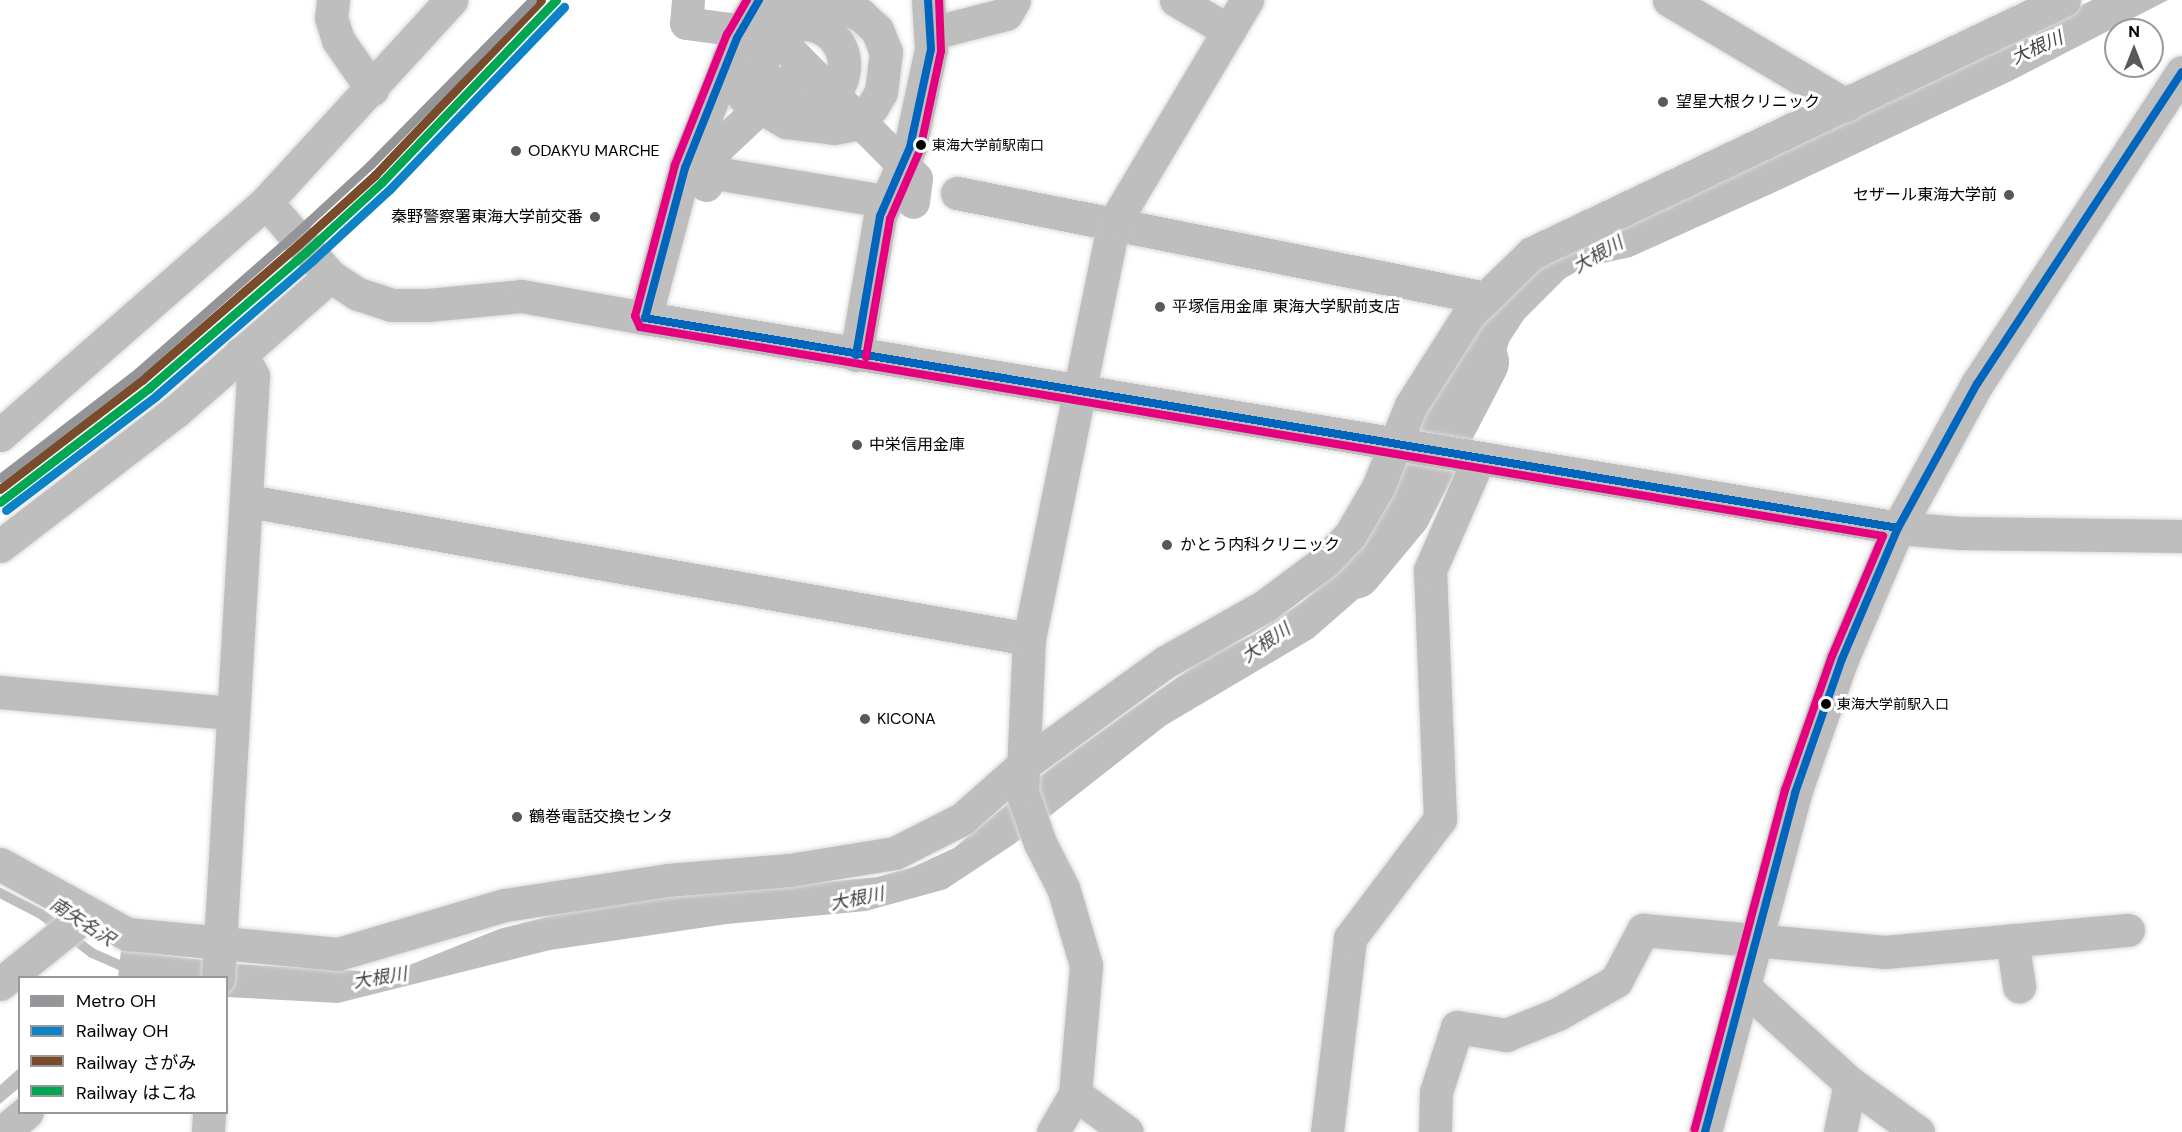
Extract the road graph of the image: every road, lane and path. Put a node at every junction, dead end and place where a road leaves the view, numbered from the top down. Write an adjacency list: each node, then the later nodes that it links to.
1 (333, 0): 15 (street)
2 (451, 0): 15 (street)
3 (688, 0): 10 (street, bridge)
4 (928, 0): 12 (street)
5 (1014, 0): 12 (street)
6 (1176, 0): 11 (street)
7 (1247, 0): 11 (street)
8 (1669, 0): 18 (street)
9 (2064, 0): 18 (street)
10 (752, 31): 10 (street); 13 (street, bridge); 16 (street); 17 (street); 19 (street)
11 (1229, 31): 22 (street)
12 (932, 33): 20 (street)
13 (804, 66): 16 (street, bridge); 17 (street, bridge)
14 (2182, 72): 33 (street)
15 (372, 89): 21 (street)
16 (832, 93): 17 (street); 20 (street, bridge)
17 (774, 94): 19 (street, bridge)
18 (1846, 105): 24 (street)
19 (695, 177): 20 (street); 25 (street)
20 (920, 191): 22 (street); 27 (street)
21 (267, 202): 23 (street); 29 (street)
22 (1114, 223): 24 (street); 28 (street)
23 (330, 276): 25 (street); 26 (street)
24 (1486, 298): 30 (street)
25 (645, 318): 27 (street)
26 (241, 353): 32 (street); 35 (street)
27 (856, 355): 28 (street)
28 (1078, 391): 30 (street); 36 (street)
29 (0, 435)
30 (1397, 444): 31 (street); 39 (street)
31 (1473, 457): 33 (street); 57 (street)
32 (248, 501): 36 (street); 38 (street)
33 (1898, 528): 34 (street); 43 (street)
34 (2182, 536)
35 (0, 546)
36 (1029, 639): 39 (street)
37 (0, 692): 38 (street)
38 (233, 713): 45 (street)
39 (1022, 779): 45 (street); 50 (street)
40 (0, 864): 41 (street)
41 (87, 914): 45 (street); 46 (street)
42 (2128, 930): 44 (street)
43 (1754, 940): 44 (street); 47 (street); 58 (street)
44 (2012, 940): 48 (street)
45 (219, 957)
46 (0, 984)
47 (1743, 986): 49 (street); 59 (street)
48 (2019, 986)
49 (1850, 1083): 60 (street); 61 (street)
50 (1076, 1094): 55 (street); 56 (street)
51 (26, 1114): 53 (street)
52 (209, 1114): 54 (street)
53 (3, 1132)
54 (208, 1132)
55 (1053, 1132)
56 (1127, 1132)
57 (1327, 1132)
58 (1434, 1132)
59 (1705, 1132)
60 (1840, 1132)
61 (1918, 1132)

